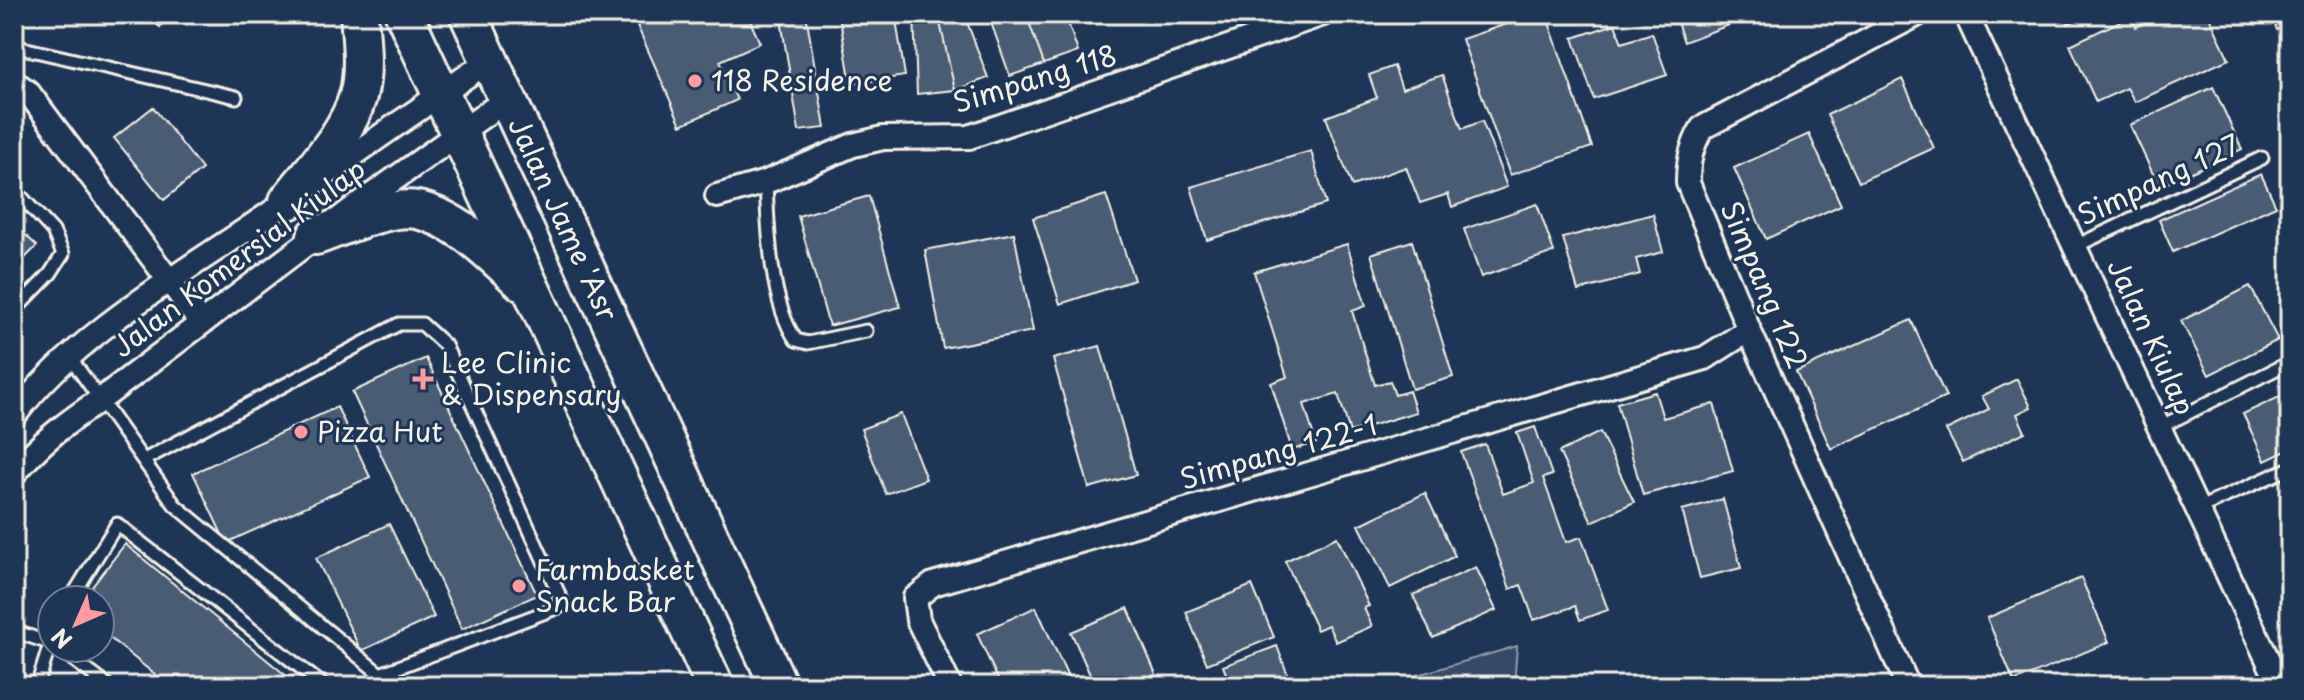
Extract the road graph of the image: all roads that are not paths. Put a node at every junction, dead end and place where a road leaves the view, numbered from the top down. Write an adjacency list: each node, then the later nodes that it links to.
1 (359, 14): 18 (main road)
2 (404, 14): 10 (main road, Jalan Jame 'Asr)
3 (468, 14): 8 (main road, Jalan Jame 'Asr)
4 (1323, 14): 15 (street, Simpang 118)
5 (1918, 14): 25 (street, Simpang 122)
6 (1966, 14): 20 (street, Jalan Kiulap)
7 (15, 50): 11 (lane)
8 (489, 61): 10 (street, Jalan Komersial Kiulap); 12 (main road, Jalan Jame 'Asr)
9 (14, 82): 21 (street)
10 (441, 93): 13 (main road, Jalan Jame 'Asr); 18 (street, Jalan Komersial Kiulap)
11 (236, 97)
12 (507, 99): 13 (street, Jalan Komersial Kiulap); 49 (main road, Jalan Jame 'Asr)
13 (460, 133): 19 (street, Jalan Komersial Kiulap); 22 (main road, Jalan Jame 'Asr)
14 (2262, 158): 20 (lane, Simpang 127)
15 (766, 182): 17 (street, Simpang 118); 26 (lane)
16 (14, 189): 23 (lane)
17 (717, 196)
18 (288, 201): 21 (street, Jalan Komersial Kiulap)
19 (316, 236): 22 (main road); 24 (street, Jalan Komersial Kiulap)
20 (2076, 246): 31 (street, Jalan Kiulap)
21 (171, 280): 24 (street); 27 (street, Jalan Komersial Kiulap)
22 (533, 292): 37 (main road, Jalan Jame 'Asr)
23 (14, 311)
24 (201, 323): 29 (street, Jalan Komersial Kiulap)
25 (1749, 330): 50 (street, Simpang 122-1); 51 (street, Simpang 122)
26 (866, 331)
27 (69, 356): 29 (lane); 30 (street, Jalan Komersial Kiulap)
28 (2290, 362): 31 (lane)
29 (100, 400): 32 (lane); 34 (street, Jalan Komersial Kiulap)
30 (14, 416)
31 (2160, 427): 35 (street, Jalan Kiulap)
32 (144, 460): 42 (lane); 42 (lane)
33 (2290, 468): 35 (lane)
34 (14, 474)
35 (2197, 509): 52 (street, Jalan Kiulap)
36 (80, 584): 45 (lane)
37 (669, 586): 47 (main road); 48 (main road, Jalan Jame 'Asr)
38 (14, 631): 39 (lane)
39 (36, 638)
40 (45, 664): 43 (lane)
41 (80, 664): 44 (lane)
42 (380, 674): 46 (lane)
43 (37, 686)
44 (108, 686)
45 (324, 686)
46 (374, 686)
47 (704, 686)
48 (715, 686)
49 (779, 686)
50 (950, 686)
51 (1908, 686)
52 (2280, 686)

